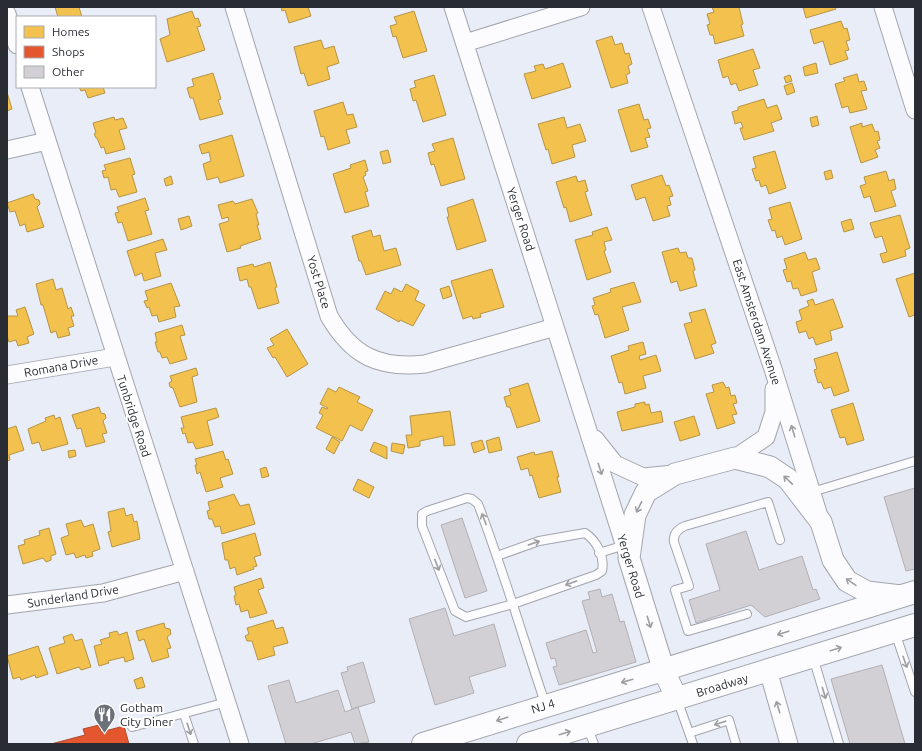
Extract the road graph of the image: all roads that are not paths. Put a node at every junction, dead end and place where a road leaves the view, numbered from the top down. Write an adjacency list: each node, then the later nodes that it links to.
1 (234, 7): 13 (street, Yost Place)
2 (453, 7): 7 (street, Yerger Road)
3 (581, 7): 7 (street)
4 (651, 7): 15 (street, East Amsterdam Avenue)
5 (883, 7): 10 (street)
6 (7, 14): 8 (street)
7 (465, 42): 13 (street, Yerger Road)
8 (16, 43)
9 (30, 88): 11 (street, Tunbridge Road)
10 (915, 110)
11 (47, 141): 12 (street); 14 (street, Tunbridge Road)
12 (7, 150)
13 (556, 327): 17 (street, Yerger Road)
14 (115, 357): 16 (street, Romana Drive); 27 (street, Tunbridge Road)
15 (773, 369): 18 (street); 21 (street, East Amsterdam Avenue, one-way to 15)
16 (7, 375)
17 (588, 431): 20 (street, Yerger Road); 24 (street, Yerger Road, one-way to 24)
18 (735, 458): 20 (street); 22 (street, one-way to 18)
19 (915, 461): 21 (lane)
20 (675, 474): 24 (street, one-way to 24)
21 (812, 492): 22 (street, East Amsterdam Avenue)
22 (821, 522): 28 (street, East Amsterdam Avenue, one-way to 22)
23 (780, 540): 31 (lane)
24 (627, 551): 25 (lane); 36 (street, Yerger Road, one-way to 36)
25 (599, 553): 26 (lane, one-way to 25); 29 (lane, one-way to 29)
26 (497, 556): 29 (lane); 29 (lane, one-way to 29)
27 (185, 571): 30 (street, Sunderland Drive); 39 (street, Tunbridge Road)
28 (908, 594): 36 (main road, NJ 4, one-way to 36)
29 (513, 604): 40 (lane)
30 (7, 605)
31 (747, 614)
32 (915, 625): 33 (main road, Broadway)
33 (894, 631): 34 (main road, Broadway, one-way to 33); 37 (lane, one-way to 37)
34 (813, 656): 35 (main road, Broadway); 52 (lane, one-way to 52)
35 (768, 670): 38 (main road, Broadway); 51 (street, one-way to 35)
36 (664, 671): 38 (street, Yerger Road); 40 (main road, NJ 4 / NJ 4, one-way to 40)
37 (915, 692)
38 (677, 699): 43 (lane); 44 (main road, Broadway)
39 (227, 702): 41 (lane); 46 (street, Tunbridge Road)
40 (545, 705): 47 (main road, NJ 4 / NJ 4, one-way to 47)
41 (184, 714): 42 (lane); 45 (lane, one-way to 45)
42 (132, 727)
43 (689, 733): 49 (lane); 50 (lane, one-way to 43)
44 (591, 735): 48 (main road, Broadway, one-way to 44)
45 (194, 744)
46 (240, 744)
47 (423, 744)
48 (528, 744)
49 (692, 744)
50 (736, 744)
51 (789, 744)
52 (839, 744)

